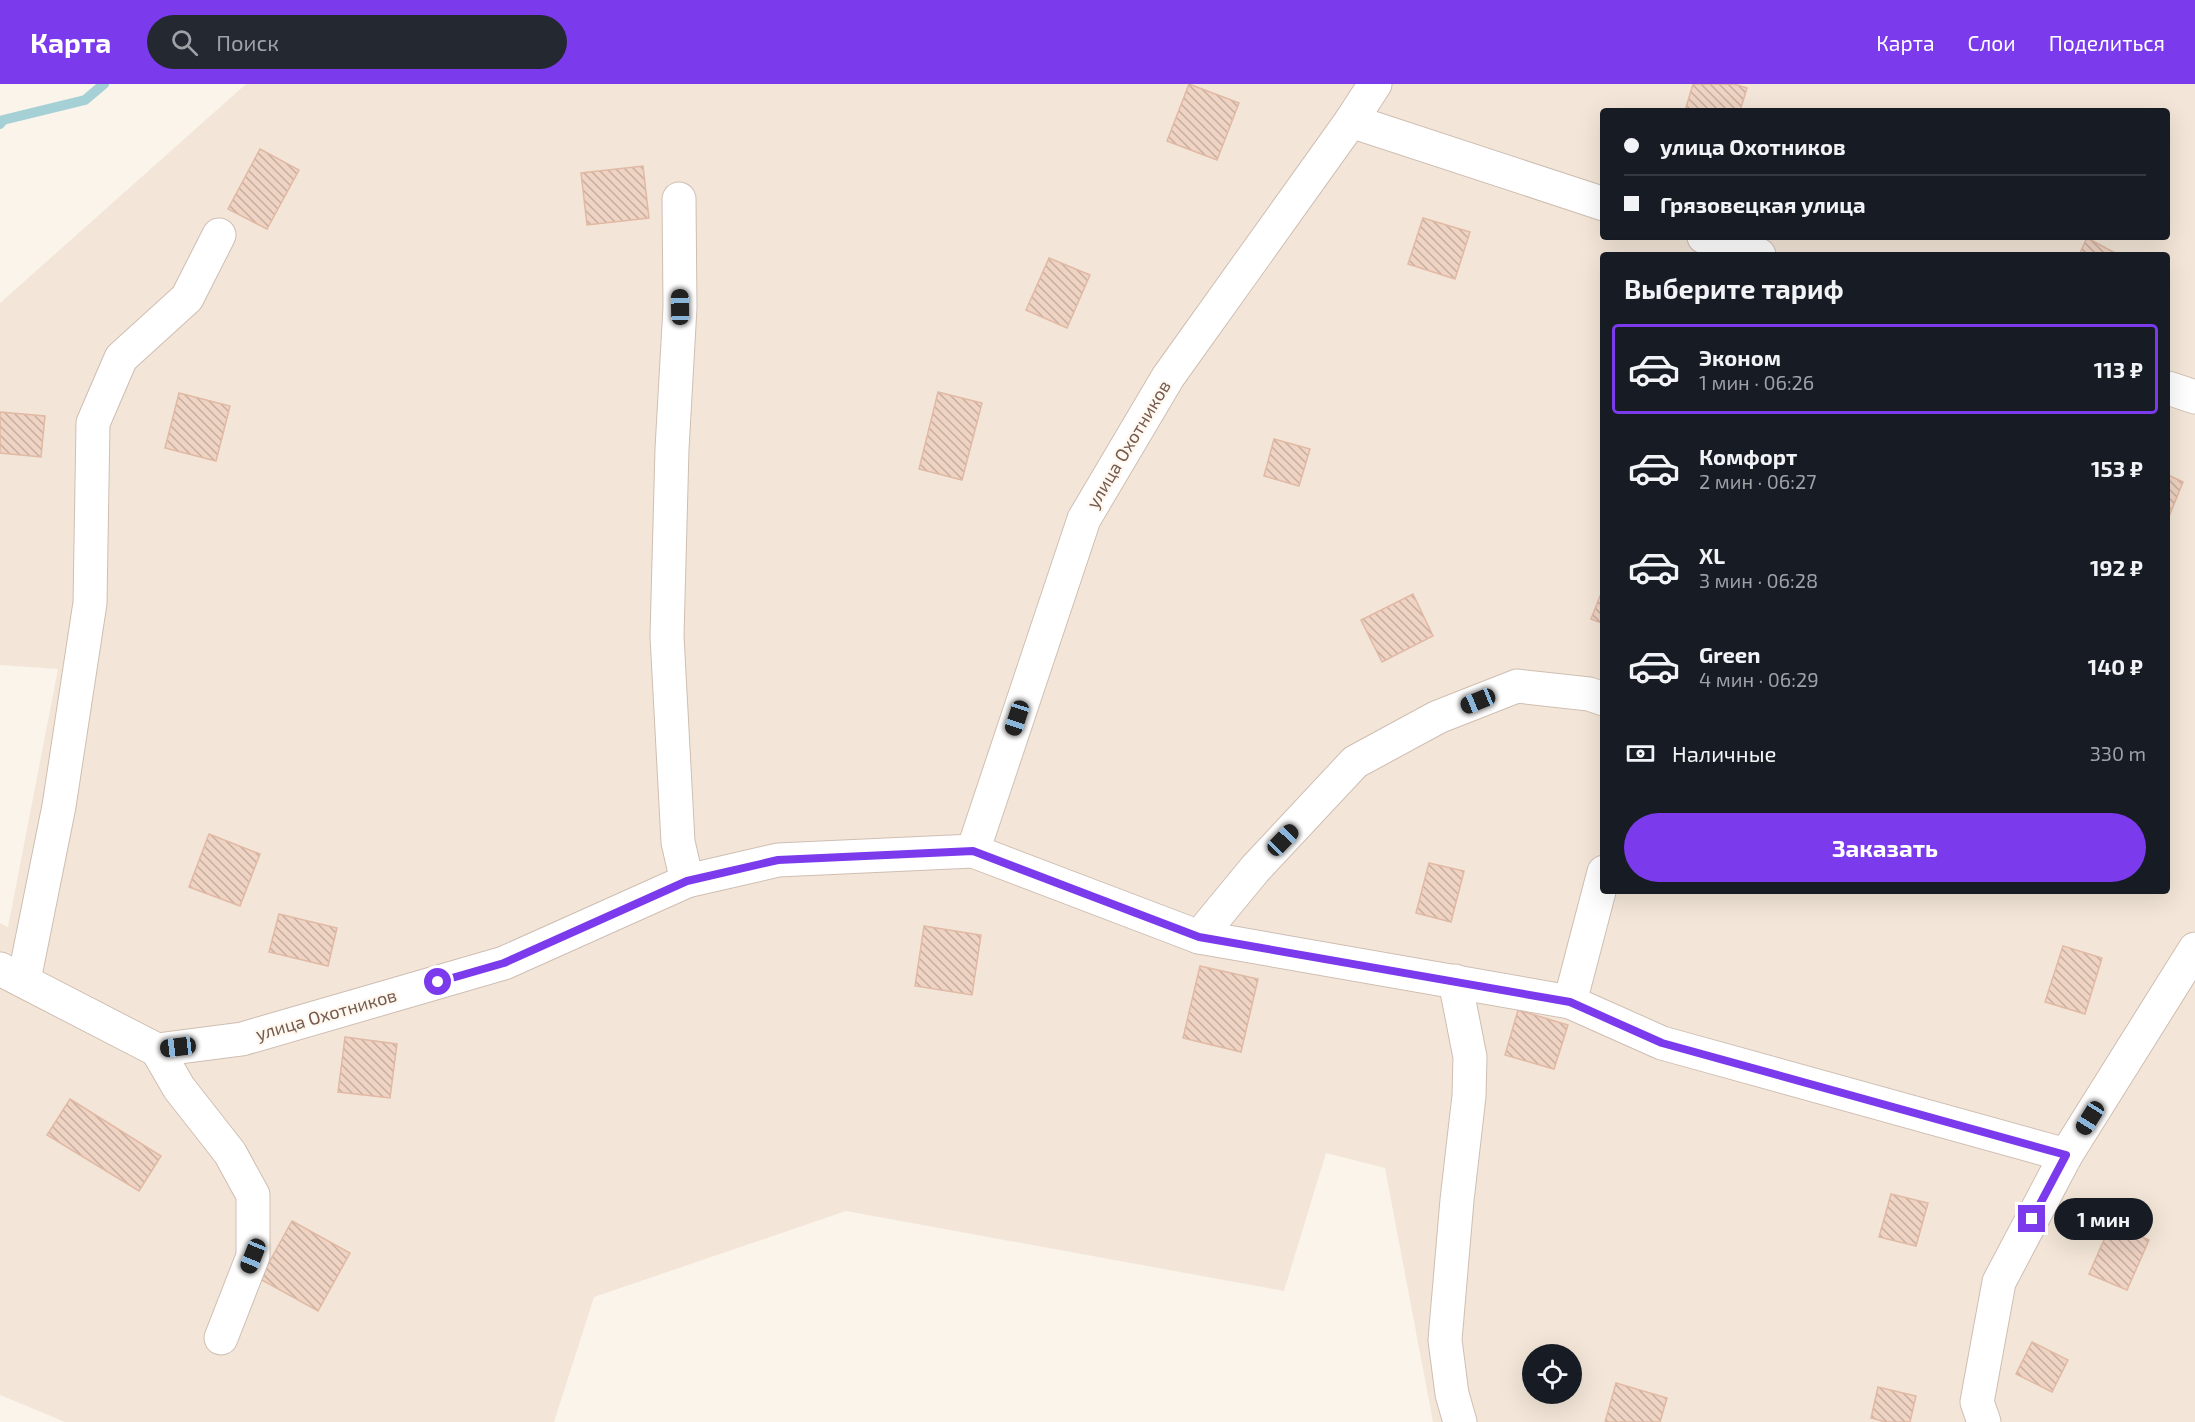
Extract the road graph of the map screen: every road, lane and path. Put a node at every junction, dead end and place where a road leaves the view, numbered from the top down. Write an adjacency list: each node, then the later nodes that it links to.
1 (1375, 84): 2 (street, улица Охотников)
2 (1351, 121): 4 (street); 11 (street, улица Охотников)
3 (679, 199): 12 (street)
4 (1600, 203)
5 (219, 235): 16 (street)
6 (1713, 240): 7 (street)
7 (1750, 252)
8 (2170, 389): 9 (street)
9 (2195, 397)
10 (1600, 698): 14 (street)
11 (973, 851): 12 (street, улица Охотников); 14 (street, улица Охотников)
12 (687, 881): 19 (street, улица Охотников)
13 (1600, 887): 18 (street)
14 (1199, 937): 17 (street, улица Охотников)
15 (2195, 949): 20 (street)
16 (12, 974): 19 (street)
17 (1455, 981): 18 (street, улица Охотников); 22 (street)
18 (1570, 1002): 20 (street, улица Охотников)
19 (157, 1050): 21 (street)
20 (2066, 1155): 23 (street)
21 (221, 1338)
22 (1460, 1422)
23 (1984, 1422)

